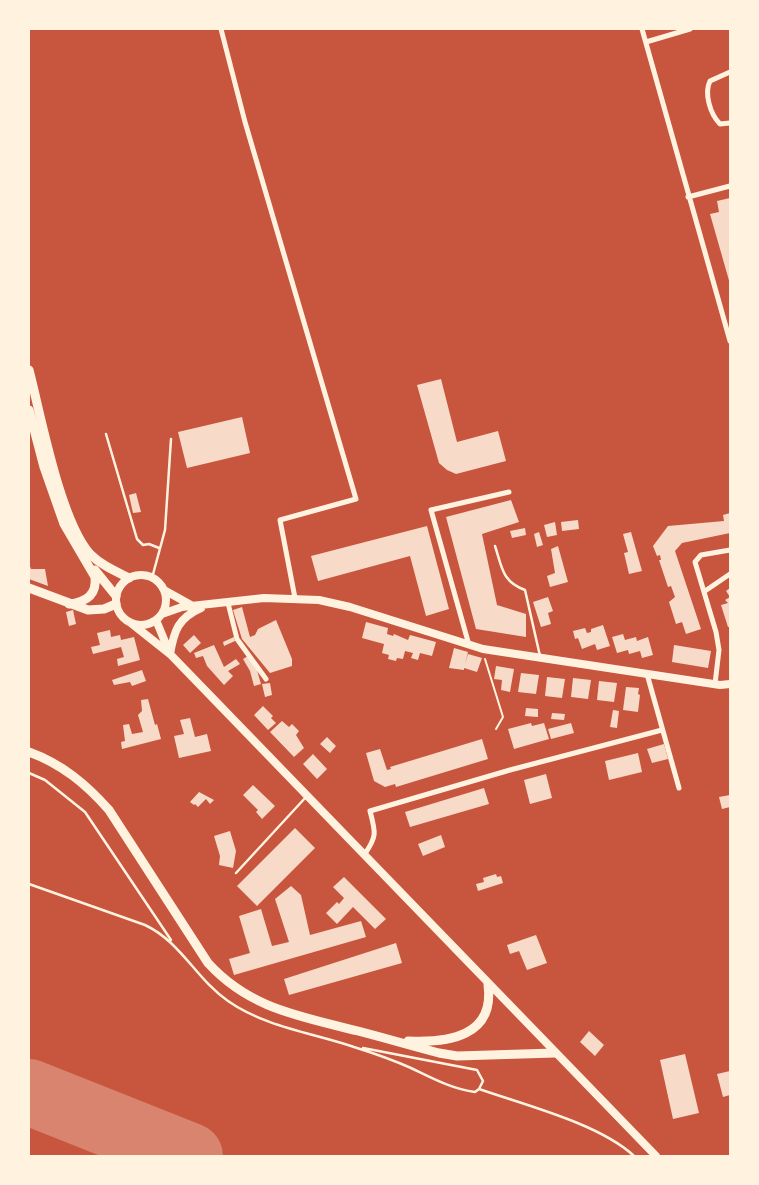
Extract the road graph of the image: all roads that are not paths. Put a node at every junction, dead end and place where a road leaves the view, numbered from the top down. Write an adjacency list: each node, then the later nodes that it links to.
1 (221, 29): 25 (street)
2 (642, 29): 4 (street)
3 (686, 29): 4 (street)
4 (646, 42): 8 (street)
5 (730, 72): 6 (street)
6 (730, 123)
7 (730, 186): 8 (street)
8 (688, 197): 9 (street)
9 (730, 341)
10 (29, 370): 20 (main road)
11 (29, 410): 18 (main road)
12 (106, 434): 16 (lane)
13 (171, 439): 16 (lane)
14 (509, 492): 34 (street)
15 (495, 546): 36 (lane)
16 (160, 548): 21 (lane)
17 (730, 550): 24 (street)
18 (85, 558): 26 (main road); 28 (main road)
19 (730, 574): 24 (street)
20 (129, 578): 21 (main road); 26 (main road)
21 (152, 578): 23 (main road)
22 (29, 588): 28 (main road)
23 (164, 590): 29 (main road); 31 (main road)
24 (705, 591): 39 (street)
25 (296, 598): 27 (main road); 34 (main road)
26 (116, 600): 28 (main road); 33 (main road)
27 (228, 602): 30 (main road); 38 (street)
28 (69, 604)
29 (193, 606): 30 (main road); 31 (main road)
30 (206, 606): 35 (main road)
31 (162, 614): 32 (main road)
32 (156, 620): 33 (main road); 35 (main road)
33 (131, 623): 35 (main road)
34 (469, 646): 36 (main road)
35 (170, 654): 45 (main road)
36 (540, 658): 37 (main road)
37 (647, 674): 39 (main road); 41 (street)
38 (266, 679)
39 (717, 684): 40 (main road)
40 (730, 686)
41 (662, 730): 44 (street); 46 (street)
42 (29, 752): 51 (main road)
43 (29, 773): 49 (lane)
44 (679, 788)
45 (307, 797): 46 (main road); 47 (lane)
46 (363, 856): 50 (main road)
47 (236, 873)
48 (29, 884): 49 (lane)
49 (173, 943): 52 (lane)
50 (488, 985): 51 (main road); 53 (main road)
51 (395, 1040): 53 (main road)
52 (353, 1046): 54 (lane); 54 (lane)
53 (555, 1053): 56 (main road)
54 (479, 1089): 55 (lane)
55 (634, 1156)
56 (656, 1156)

